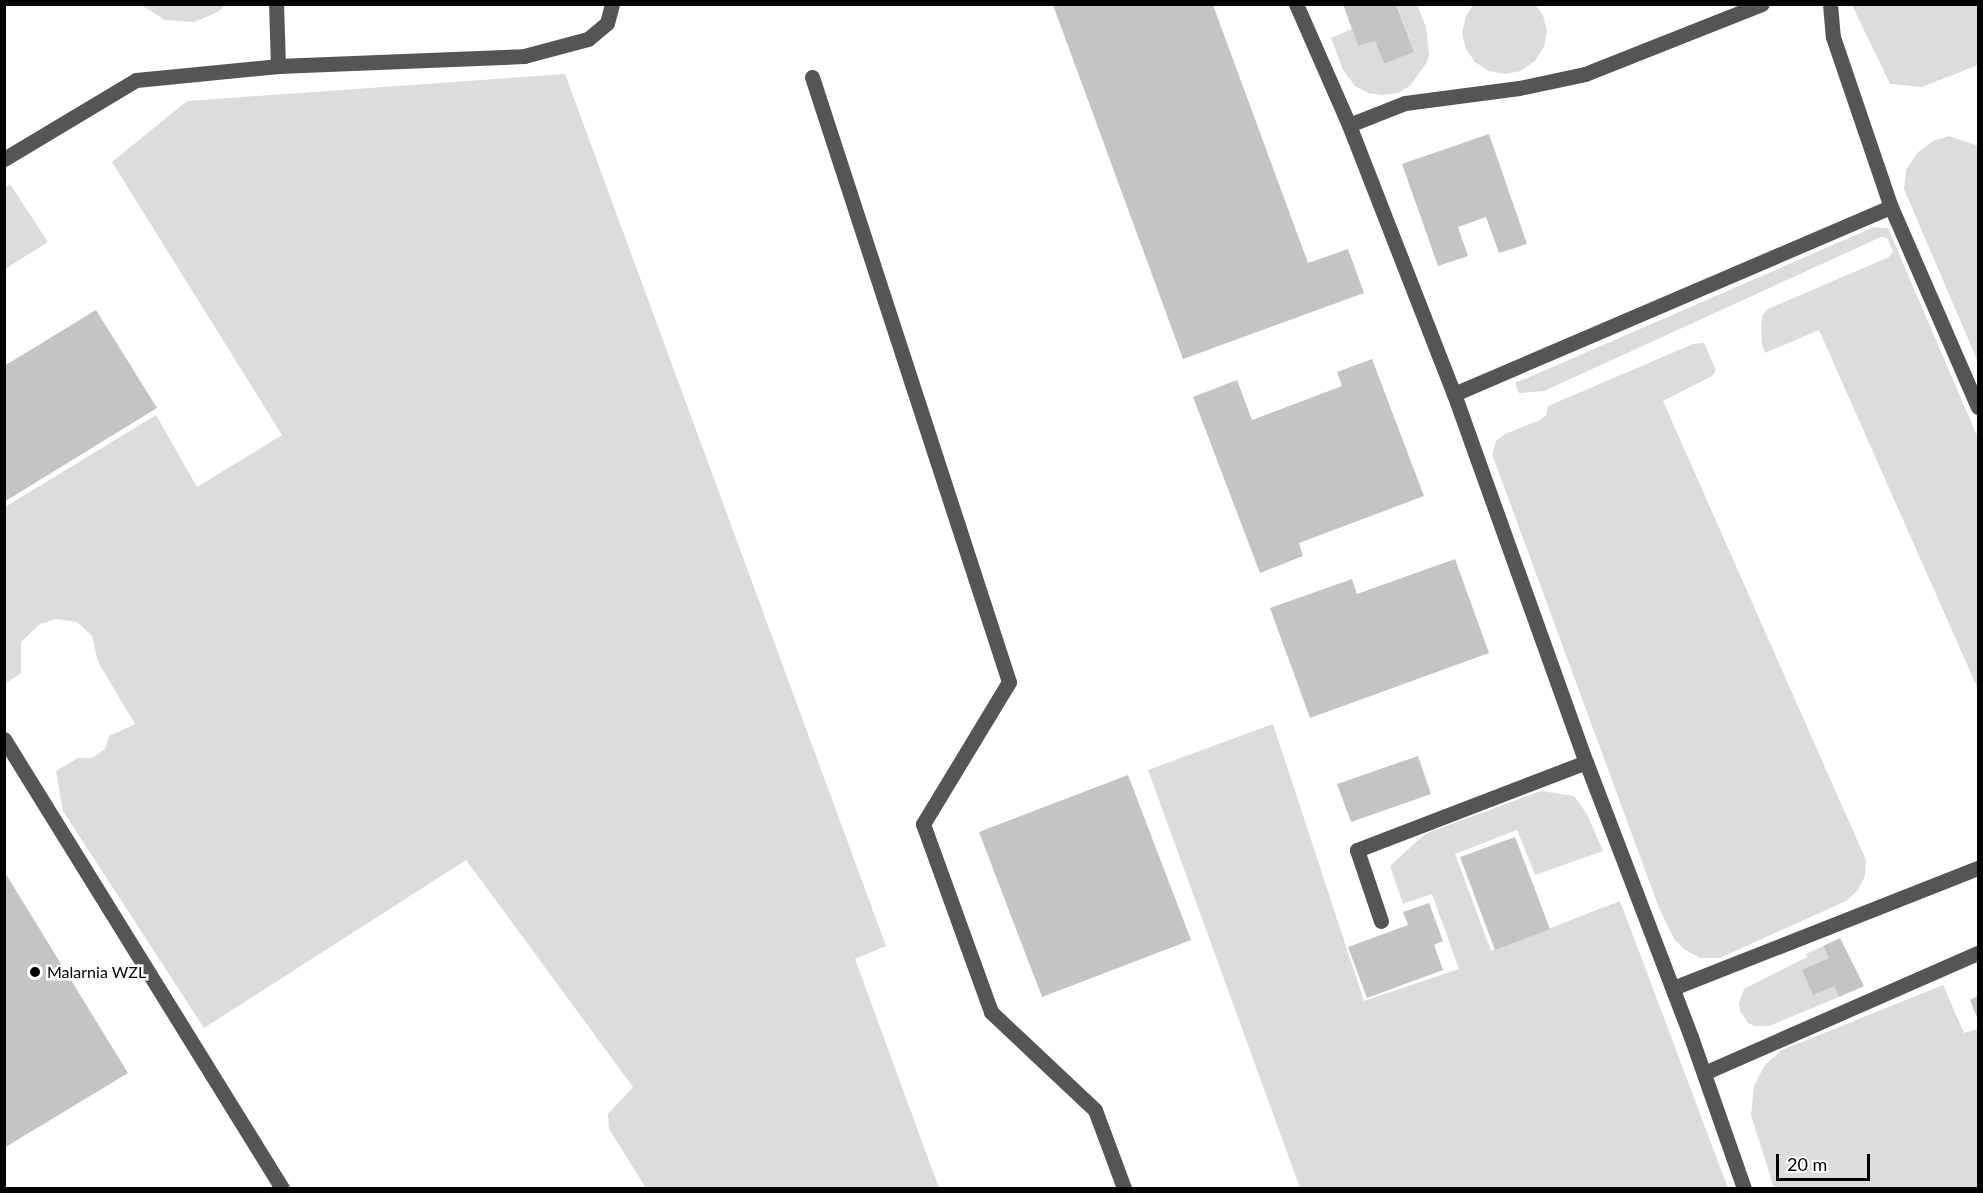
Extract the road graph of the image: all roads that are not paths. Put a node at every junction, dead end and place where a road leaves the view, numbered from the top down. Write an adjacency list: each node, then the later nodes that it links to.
1 (276, 4): 6 (lane)
2 (612, 4): 6 (lane)
3 (1296, 4): 8 (lane)
4 (1762, 4): 8 (lane)
5 (1830, 4): 10 (lane)
6 (278, 66): 9 (lane)
7 (812, 77): 21 (lane)
8 (1349, 125): 11 (lane)
9 (4, 159)
10 (1891, 207): 11 (lane); 12 (lane)
11 (1454, 394): 14 (lane)
12 (1978, 407)
13 (4, 739): 20 (lane)
14 (1586, 762): 16 (lane); 18 (lane)
15 (1978, 868): 18 (lane)
16 (1381, 921)
17 (1978, 953): 19 (lane)
18 (1673, 988): 19 (lane)
19 (1704, 1073): 22 (lane)
20 (282, 1188)
21 (1124, 1188)
22 (1744, 1188)

